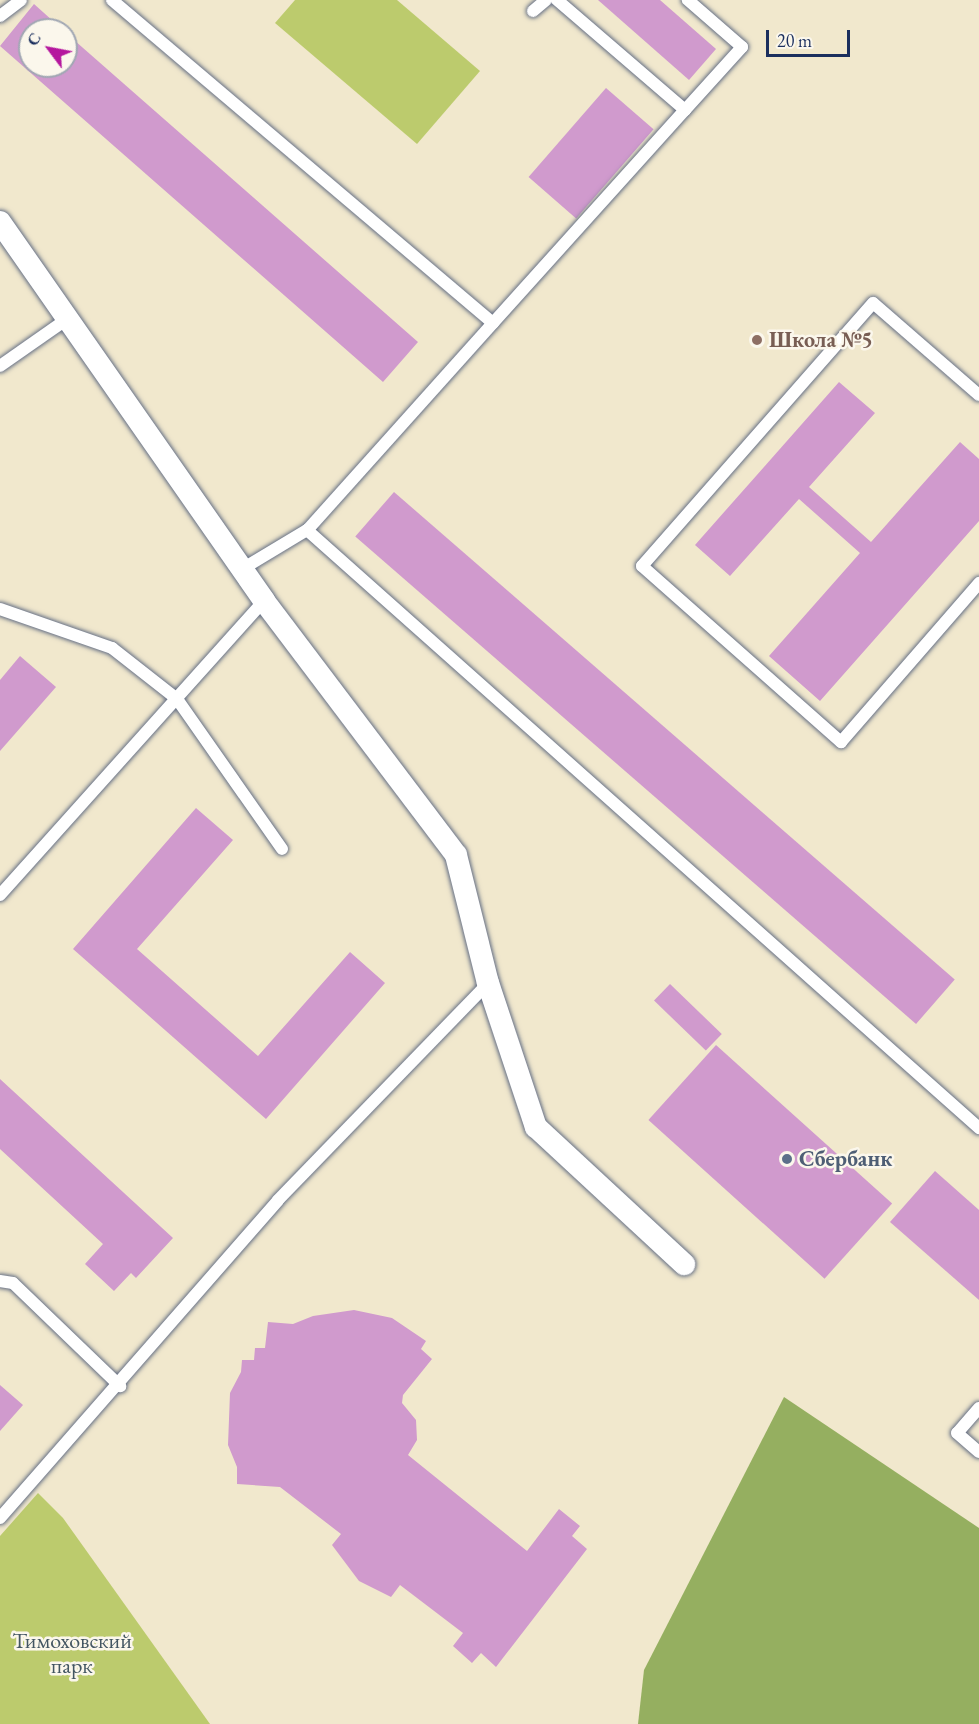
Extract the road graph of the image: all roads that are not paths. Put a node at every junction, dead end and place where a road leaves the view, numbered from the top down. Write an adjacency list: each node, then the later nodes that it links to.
1 (21, 0): 7 (lane)
2 (112, 0): 11 (lane)
3 (546, 0): 6 (lane)
4 (557, 0): 8 (lane)
5 (688, 0): 8 (lane)
6 (533, 11)
7 (0, 16)
8 (684, 110): 11 (lane)
9 (0, 222): 10 (street)
10 (67, 319): 12 (lane); 15 (street)
11 (493, 323): 14 (lane)
12 (0, 366)
13 (979, 395): 16 (lane)
14 (307, 530): 15 (lane); 23 (lane)
15 (242, 569): 17 (street)
16 (979, 583)
17 (264, 602): 19 (lane); 22 (street)
18 (0, 609): 19 (lane)
19 (177, 699): 20 (lane); 21 (lane)
20 (282, 849)
21 (0, 895)
22 (488, 982): 24 (street); 26 (lane)
23 (979, 1128)
24 (684, 1264)
25 (0, 1281): 26 (lane)
26 (120, 1386): 29 (lane)
27 (979, 1408): 28 (lane)
28 (979, 1452)
29 (0, 1518)

